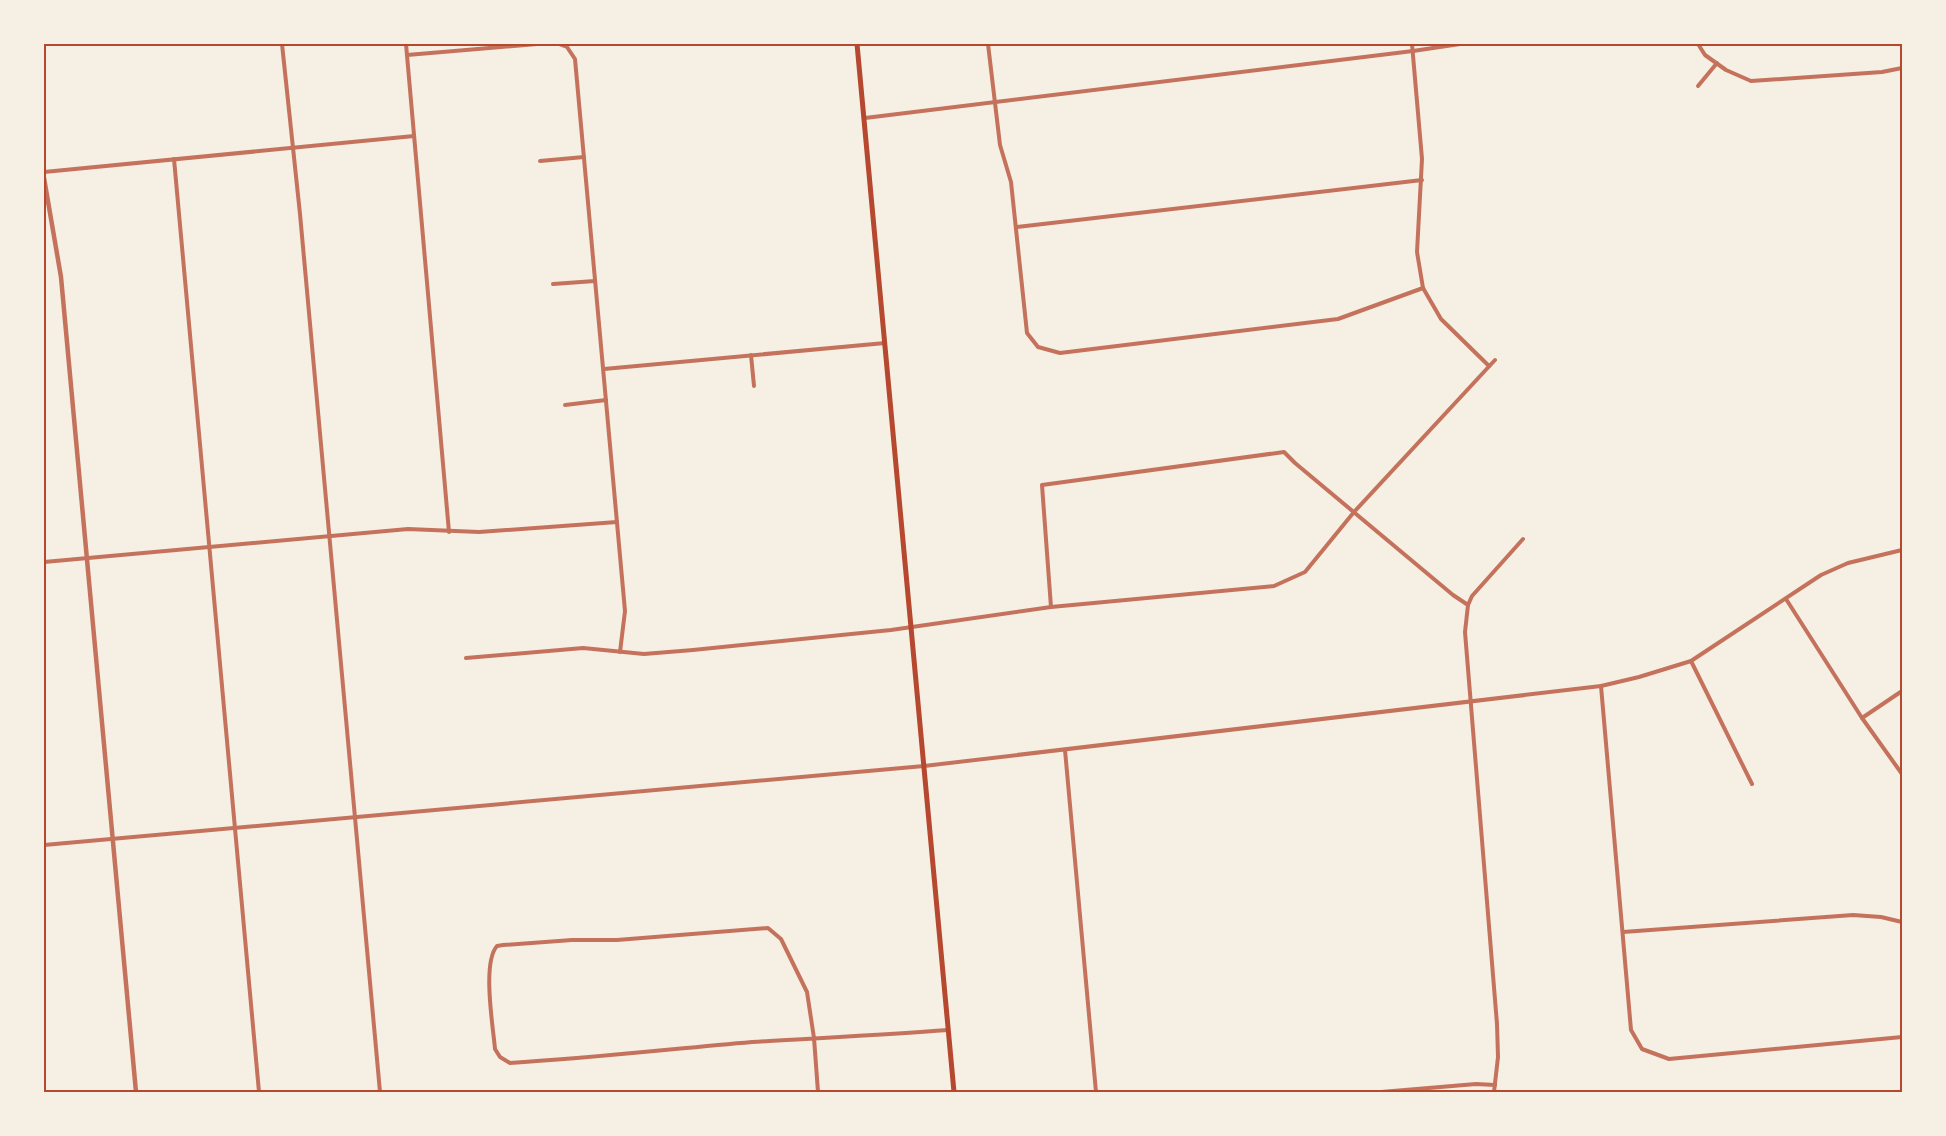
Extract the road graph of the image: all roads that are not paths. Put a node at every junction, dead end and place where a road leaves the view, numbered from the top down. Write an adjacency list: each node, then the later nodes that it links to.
1 (282, 44): 18 (street)
2 (406, 44): 11 (street)
3 (537, 44): 11 (street)
4 (559, 44): 19 (street)
5 (857, 44): 16 (main road)
6 (988, 44): 15 (street)
7 (1412, 44): 10 (street)
8 (1460, 44): 10 (street)
9 (1698, 44): 12 (street)
10 (1413, 51): 15 (street); 24 (street)
11 (407, 55): 17 (street)
12 (1717, 63): 13 (street); 14 (street)
13 (1902, 68)
14 (1698, 86)
15 (993, 101): 16 (street); 25 (street)
16 (865, 118): 29 (main road)
17 (414, 136): 18 (street); 39 (street)
18 (293, 148): 20 (street); 40 (street)
19 (584, 157): 21 (street); 26 (street)
20 (174, 159): 22 (street); 42 (street)
21 (540, 161)
22 (44, 172)
23 (44, 178): 44 (street)
24 (1422, 180): 25 (street); 28 (street)
25 (1017, 227): 28 (street)
26 (595, 281): 27 (street); 33 (street)
27 (553, 284)
28 (1423, 288): 32 (street)
29 (885, 343): 30 (street); 49 (main road)
30 (752, 355): 33 (street); 34 (street)
31 (1495, 360): 32 (street)
32 (1489, 366): 37 (street)
33 (604, 369): 35 (street)
34 (754, 386)
35 (606, 400): 36 (street); 38 (street)
36 (565, 405)
37 (1354, 512): 47 (street); 48 (street); 48 (street)
38 (617, 522): 39 (street); 50 (street)
39 (449, 532): 40 (street)
40 (329, 537): 42 (street); 61 (street)
41 (1523, 539): 47 (street)
42 (208, 548): 44 (street); 62 (street)
43 (1902, 550): 46 (street)
44 (86, 559): 45 (street); 63 (street)
45 (44, 562)
46 (1786, 598): 52 (street); 56 (street)
47 (1468, 605): 55 (street)
48 (1051, 607): 49 (street)
49 (911, 627): 50 (street); 58 (main road)
50 (620, 652): 51 (street)
51 (466, 658)
52 (1691, 661): 53 (street); 60 (street)
53 (1601, 686): 55 (street); 66 (street)
54 (1902, 691): 56 (street)
55 (1471, 701): 57 (street); 70 (street)
56 (1862, 718): 59 (street)
57 (1065, 750): 58 (street); 76 (street)
58 (924, 766): 61 (street); 67 (main road)
59 (1902, 774)
60 (1752, 784)
61 (355, 816): 62 (street); 73 (street)
62 (235, 828): 63 (street); 72 (street)
63 (111, 838): 64 (street); 71 (street)
64 (44, 844)
65 (1902, 922): 66 (street)
66 (1623, 932): 68 (street)
67 (948, 1030): 69 (street); 75 (main road)
68 (1902, 1037)
69 (814, 1038): 69 (street); 74 (street)
70 (1495, 1085): 77 (street); 78 (street)
71 (136, 1092)
72 (259, 1092)
73 (381, 1092)
74 (818, 1092)
75 (954, 1092)
76 (1096, 1092)
77 (1381, 1092)
78 (1494, 1092)

